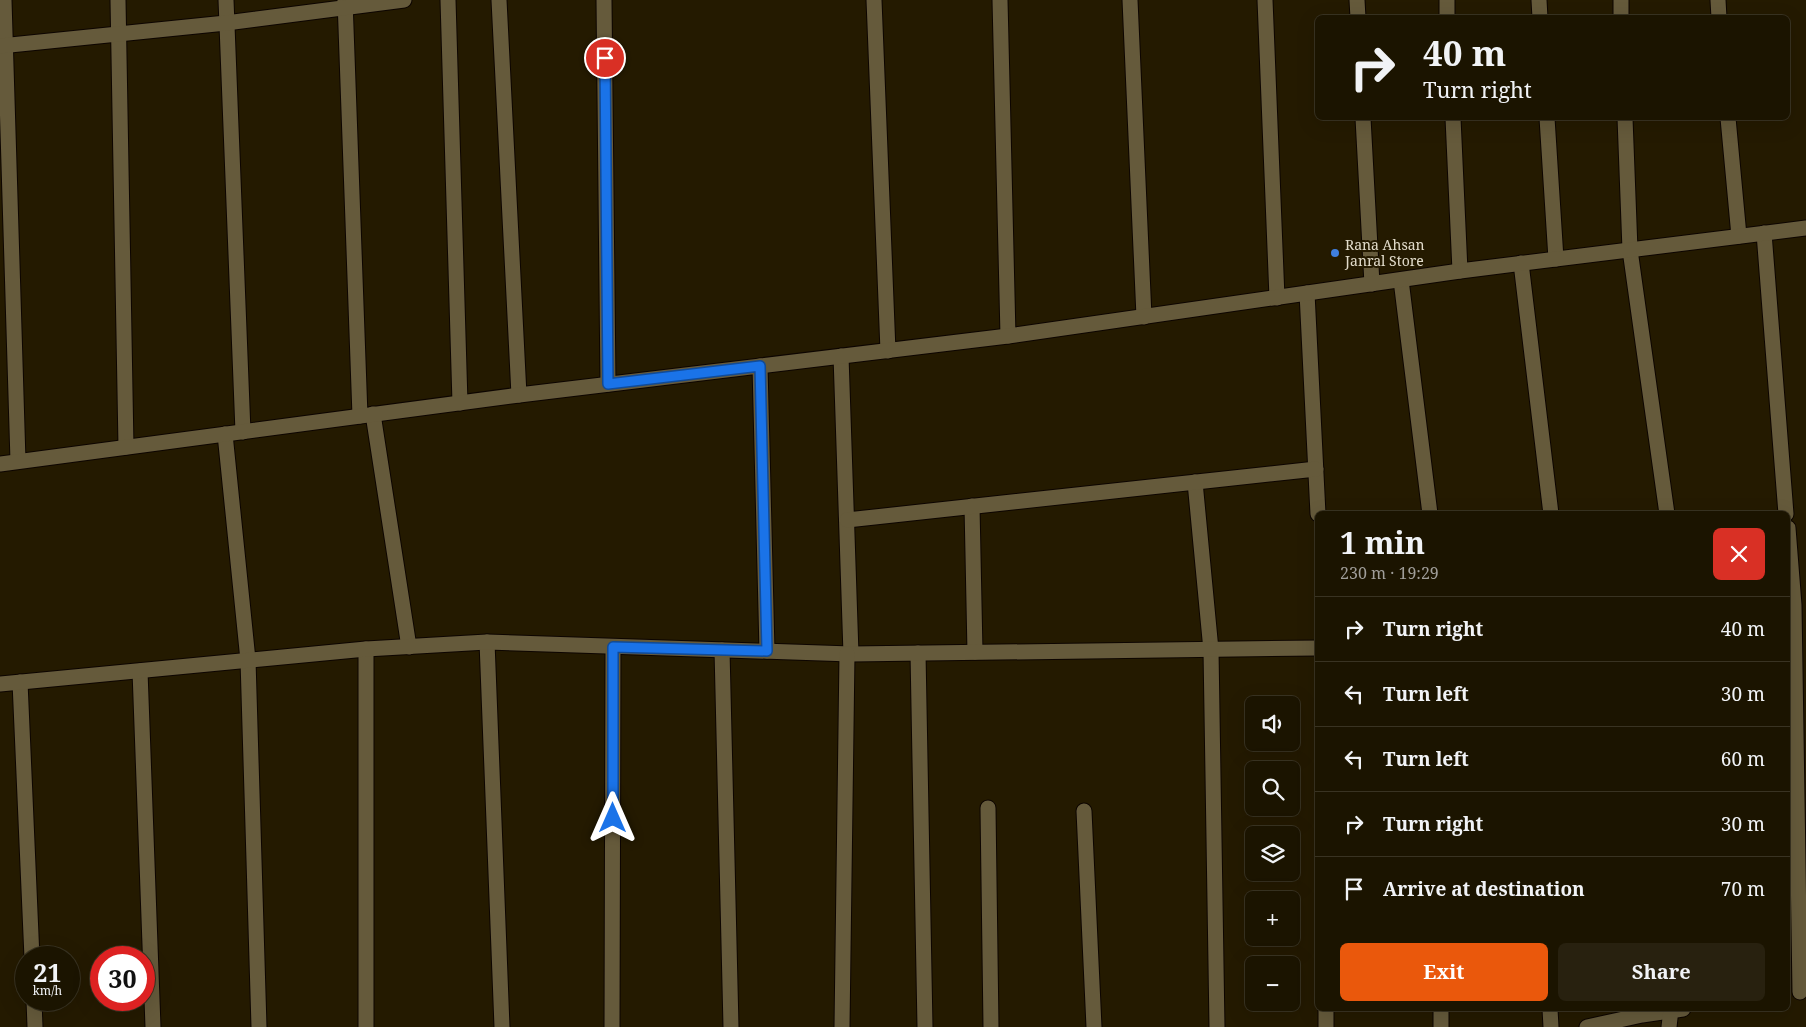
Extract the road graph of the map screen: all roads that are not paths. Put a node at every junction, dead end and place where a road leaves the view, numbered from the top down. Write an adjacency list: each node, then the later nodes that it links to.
1 (4, 0): 25 (street)
2 (118, 0): 24 (street)
3 (226, 0): 23 (street)
4 (404, 0): 17 (street)
5 (448, 0): 49 (street)
6 (499, 0): 48 (street)
7 (604, 0): 47 (street)
8 (874, 0): 44 (street)
9 (1000, 0): 43 (street)
10 (1130, 0): 42 (street)
11 (1265, 0): 41 (street)
12 (1357, 0): 18 (street)
13 (1447, 0): 19 (street)
14 (1539, 0): 20 (street)
15 (1621, 0): 21 (street)
16 (1718, 0): 22 (street)
17 (345, 4): 23 (street); 50 (street)
18 (1358, 15)
19 (1448, 15)
20 (1540, 15)
21 (1621, 15)
22 (1719, 15)
23 (226, 23): 24 (street); 51 (street)
24 (119, 34): 25 (street); 53 (street)
25 (2, 46): 54 (street)
26 (1363, 120): 39 (street)
27 (1453, 120): 37 (street)
28 (1547, 120): 35 (street)
29 (1625, 120): 34 (street)
30 (1728, 120): 33 (street)
31 (1806, 228): 32 (street)
32 (1764, 233): 33 (street); 63 (street)
33 (1739, 236): 34 (street)
34 (1630, 250): 35 (street); 62 (street)
35 (1556, 259): 36 (street)
36 (1521, 263): 37 (street); 61 (street)
37 (1460, 271): 38 (street)
38 (1401, 280): 39 (street); 60 (street)
39 (1372, 284): 40 (street)
40 (1307, 293): 41 (street); 56 (street)
41 (1277, 298): 42 (street)
42 (1144, 317): 43 (street)
43 (1008, 336): 44 (street)
44 (888, 351): 45 (street)
45 (841, 356): 46 (street); 64 (street)
46 (760, 366): 47 (street); 74 (street)
47 (608, 384): 48 (street)
48 (519, 395): 49 (street)
49 (460, 403): 50 (street)
50 (366, 415): 51 (street); 68 (street)
51 (243, 432): 52 (street)
52 (225, 434): 53 (street); 78 (street)
53 (126, 447): 54 (street)
54 (18, 461): 55 (street)
55 (0, 464)
56 (1316, 469): 57 (street); 59 (street)
57 (1195, 482): 58 (street); 73 (street)
58 (972, 506): 64 (street); 75 (street)
59 (1318, 511)
60 (1430, 511)
61 (1551, 511)
62 (1667, 511)
63 (1786, 511)
64 (847, 520): 77 (street)
65 (1790, 547): 66 (street)
66 (1796, 605): 85 (street)
67 (487, 642): 68 (street); 69 (street); 96 (street)
68 (409, 647): 71 (street)
69 (613, 647): 72 (street); 97 (street)
70 (1315, 648): 73 (street)
71 (366, 649): 78 (street); 95 (street)
72 (722, 650): 74 (street); 98 (street)
73 (1211, 650): 75 (street); 103 (street)
74 (767, 651): 77 (street)
75 (975, 652): 76 (street)
76 (918, 653): 77 (street); 100 (street)
77 (849, 654): 99 (street)
78 (248, 660): 79 (street); 94 (street)
79 (140, 671): 80 (street); 93 (street)
80 (20, 682): 81 (street); 84 (street)
81 (0, 684)
82 (988, 808): 101 (street)
83 (1084, 811): 102 (street)
84 (31, 946)
85 (1798, 992)
86 (34, 1011): 92 (street)
87 (1326, 1011): 104 (street)
88 (1441, 1011): 105 (street)
89 (1550, 1011): 106 (street)
90 (1664, 1011): 107 (street)
91 (1674, 1011): 108 (street)
92 (35, 1027)
93 (153, 1027)
94 (259, 1027)
95 (366, 1027)
96 (502, 1027)
97 (612, 1027)
98 (731, 1027)
99 (842, 1027)
100 (925, 1027)
101 (991, 1027)
102 (1094, 1027)
103 (1217, 1027)
104 (1326, 1027)
105 (1441, 1027)
106 (1551, 1027)
107 (1587, 1027)
108 (1669, 1027)

